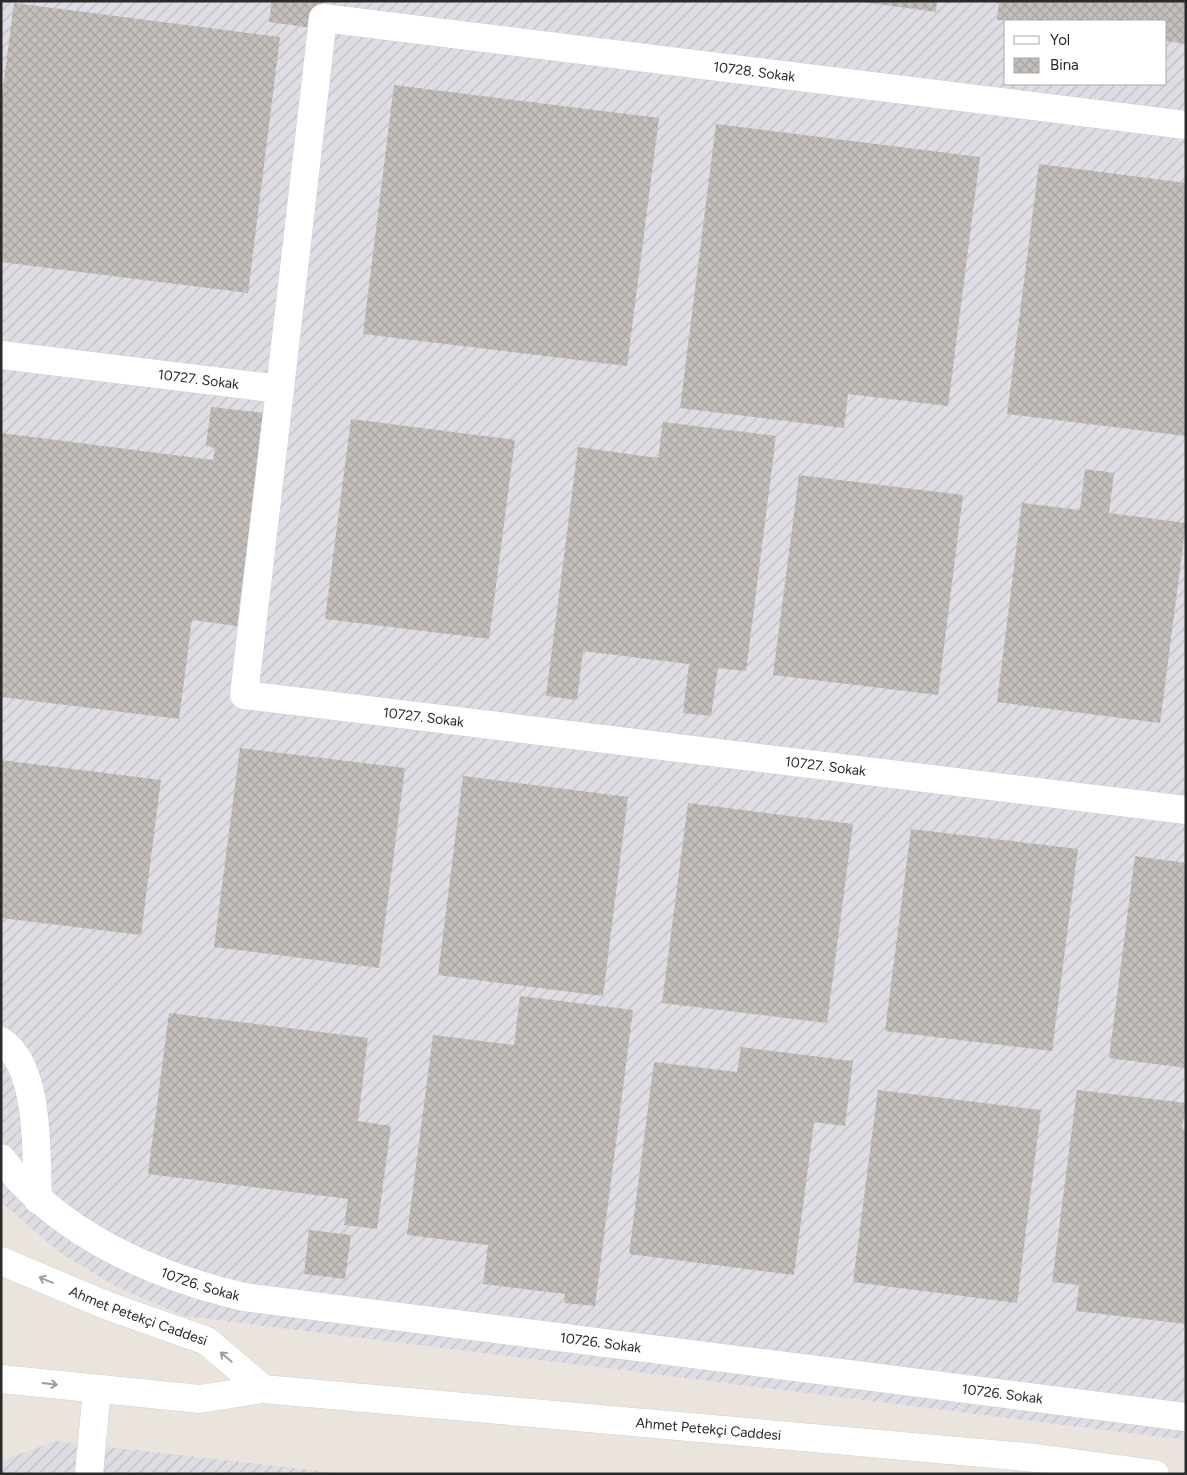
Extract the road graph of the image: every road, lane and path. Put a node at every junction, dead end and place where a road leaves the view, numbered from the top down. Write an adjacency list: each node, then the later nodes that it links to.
1 (1186, 125): 3 (street, 10728. Sokak)
2 (1, 355): 3 (street, 10727. Sokak)
3 (280, 389): 4 (street, 10727. Sokak)
4 (1186, 810)
5 (1, 1041): 7 (street)
6 (1, 1158): 7 (street, 10726. Sokak)
7 (38, 1200): 12 (street, 10726. Sokak)
8 (1, 1261): 11 (street, Ahmet Petekçi Caddesi, one-way to 8)
9 (1, 1378): 10 (street, Ahmet Petekçi Caddesi, one-way to 10)
10 (97, 1389): 11 (street, Ahmet Petekçi Caddesi); 14 (street)
11 (263, 1389): 13 (street, Ahmet Petekçi Caddesi)
12 (1186, 1417)
13 (1036, 1466): 15 (street, Ahmet Petekçi Caddesi)
14 (89, 1474)
15 (1155, 1474)

